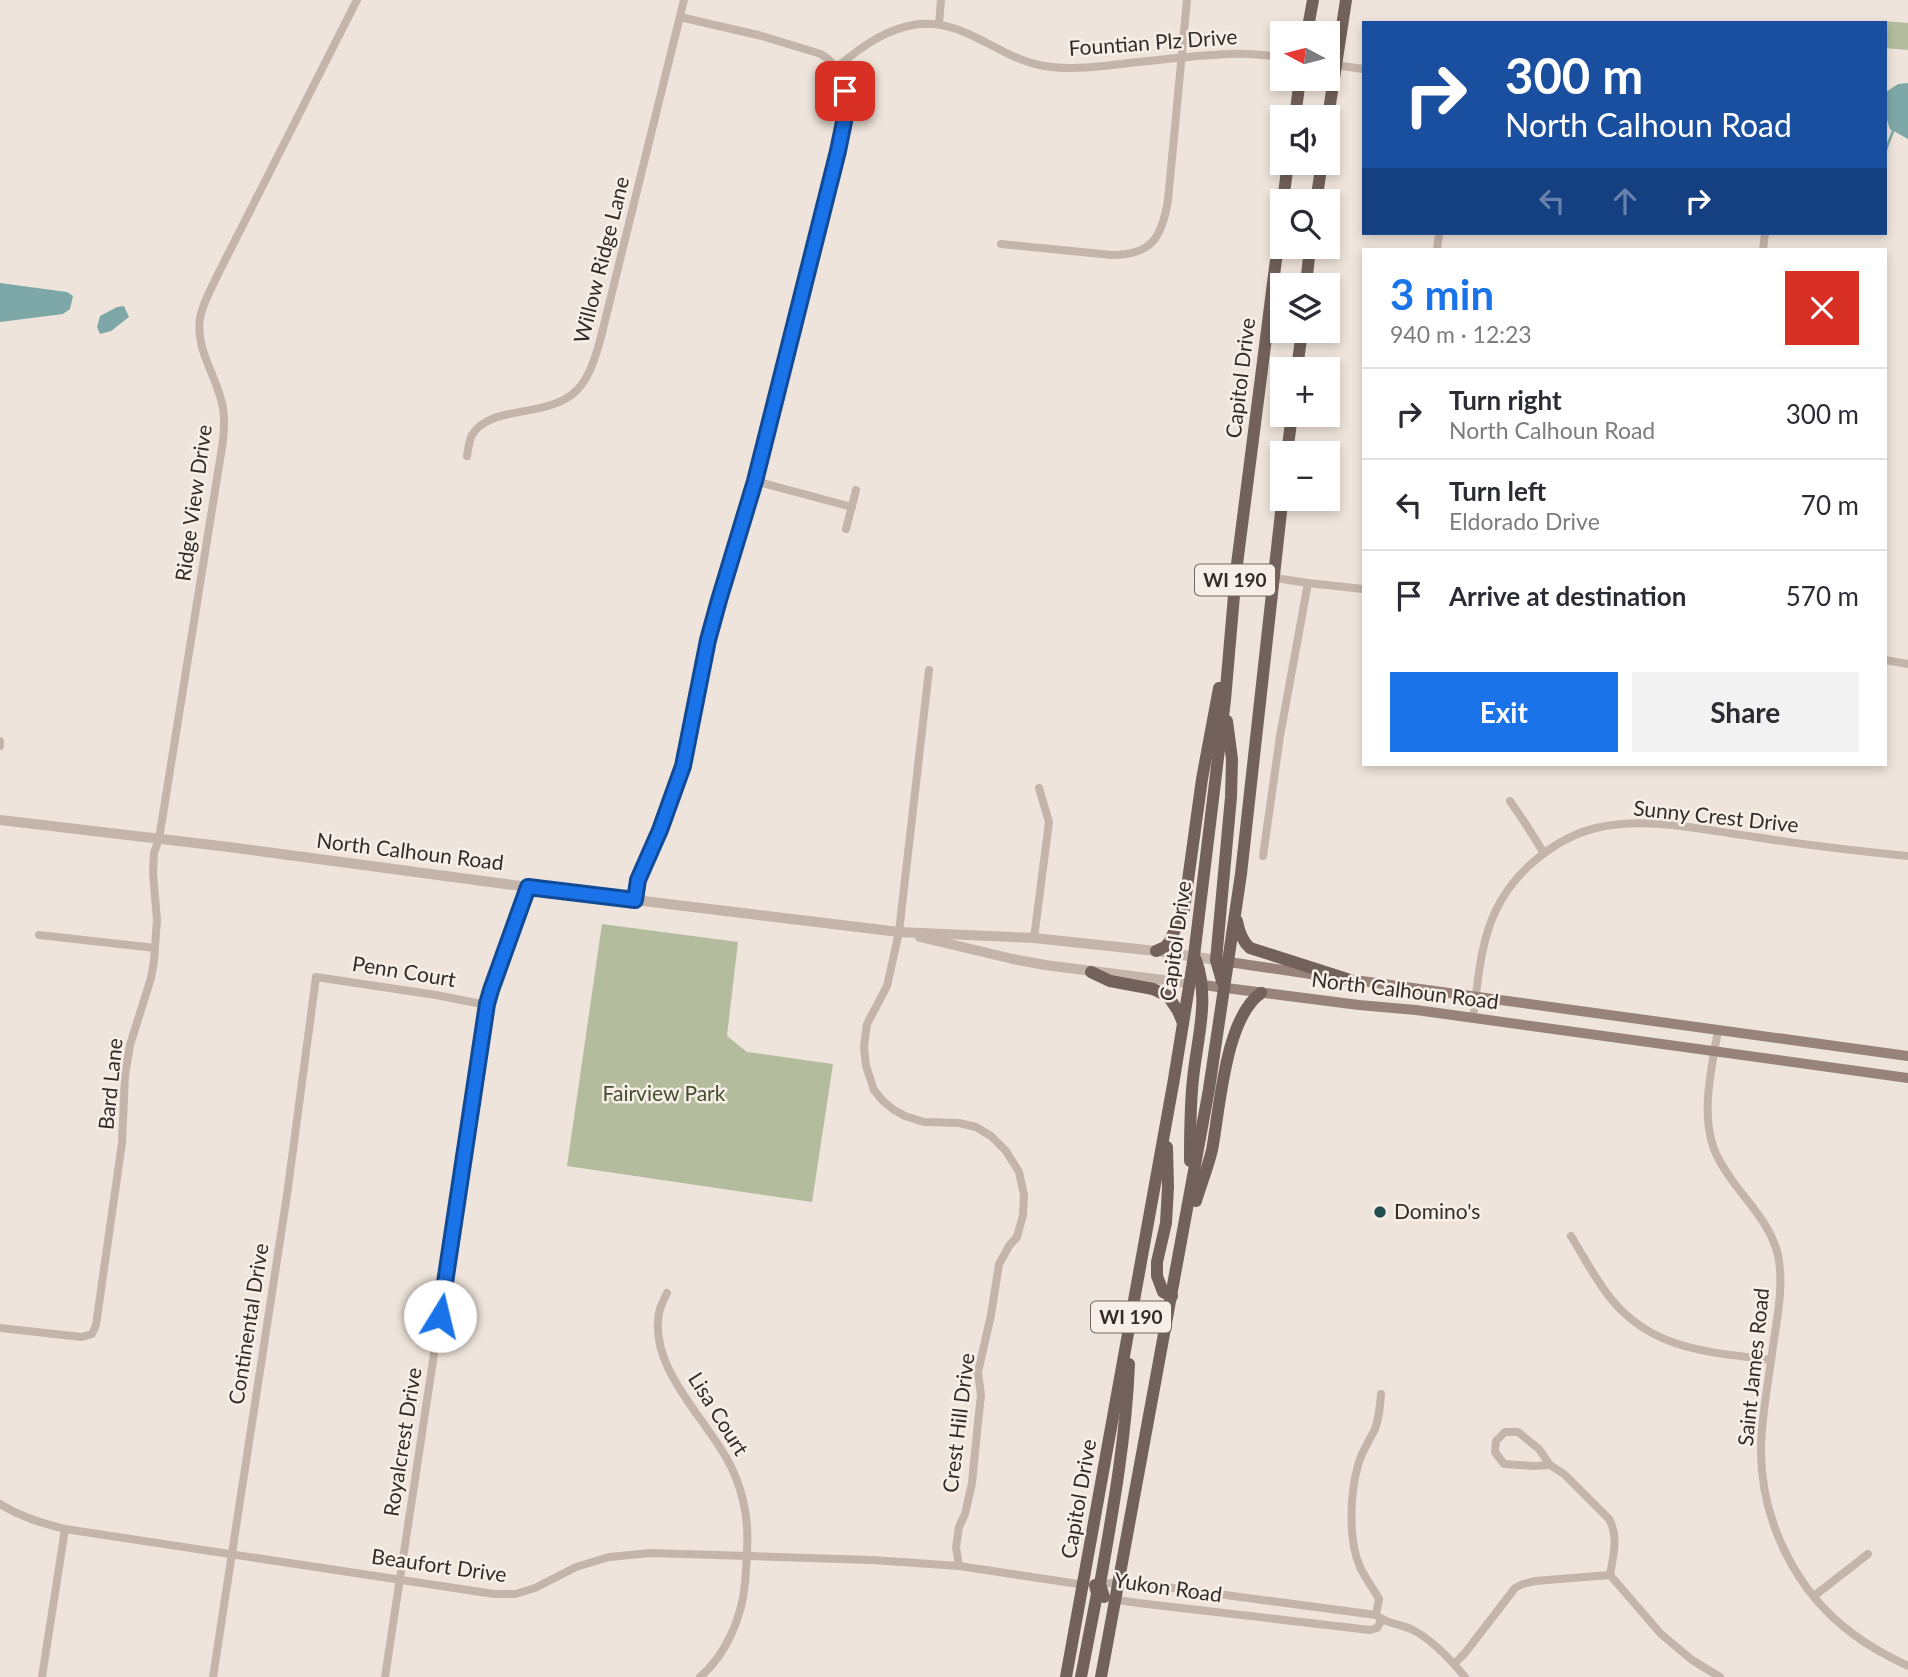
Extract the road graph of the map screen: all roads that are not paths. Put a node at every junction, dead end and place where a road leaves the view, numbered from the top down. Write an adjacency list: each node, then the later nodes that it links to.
1 (356, 0): 38 (street, Ridge View Drive)
2 (684, 0): 7 (street, Willow Ridge Lane)
3 (941, 0): 9 (street)
4 (1187, 0): 12 (street)
5 (1313, 0): 8 (main road)
6 (1346, 0): 10 (main road)
7 (680, 17): 14 (street); 18 (street, Willow Ridge Lane)
8 (1309, 21)
9 (939, 24): 12 (street, Fountian Plz Drive); 14 (street, Fountian Plz Drive)
10 (1340, 27)
11 (1270, 56): 12 (street, Fountian Plz Drive)
12 (1181, 58): 16 (street)
13 (1340, 65): 15 (street)
14 (836, 68): 19 (street)
15 (1362, 69)
16 (1001, 244)
17 (1276, 259): 24 (main road, Capitol Drive / WI 190)
18 (467, 456)
19 (755, 481): 21 (street); 43 (street)
20 (856, 490): 21 (street)
21 (852, 507): 23 (street)
22 (1281, 511): 25 (main road, WI 190)
23 (846, 529)
24 (1236, 572): 25 (street); 28 (main road, Capitol Drive / WI 190)
25 (1273, 576): 26 (street); 44 (main road, WI 190)
26 (1308, 583): 27 (street); 40 (street)
27 (1362, 589)
28 (1230, 625): 32 (main road, Capitol Drive / WI 190); 49 (main road)
29 (1887, 660): 30 (street)
30 (1908, 664)
31 (929, 670): 45 (street, Crest Hill Drive)
32 (1225, 700): 50 (main road, Capitol Drive / WI 190); 51 (main road)
33 (0, 741): 34 (street)
34 (0, 746)
35 (1039, 788): 47 (street)
36 (1510, 801): 39 (street)
37 (0, 820): 38 (street, North Calhoun Road)
38 (159, 839): 42 (street, North Calhoun Road); 48 (street, Bard Lane)
39 (1544, 853): 41 (street, Sunny Crest Drive); 58 (street, Sunny Crest Drive)
40 (1263, 856)
41 (1908, 856)
42 (528, 887): 43 (street, North Calhoun Road); 59 (street, Royalcrest Drive)
43 (635, 900): 45 (street, North Calhoun Road)
44 (1236, 907): 51 (main road, WI 190); 54 (main road)
45 (899, 932): 47 (street, North Calhoun Road); 52 (street, North Calhoun Road); 81 (street, Crest Hill Drive)
46 (39, 935): 48 (street)
47 (1034, 938): 49 (street, North Calhoun Road)
48 (155, 948): 72 (street, Bard Lane)
49 (1156, 951): 50 (street, North Calhoun Road)
50 (1194, 957): 51 (street, North Calhoun Road); 55 (main road)
51 (1222, 961): 54 (main road, North Calhoun Road); 56 (main road)
52 (1091, 972): 55 (street, North Calhoun Road); 61 (main road)
53 (316, 976): 59 (street, Penn Court); 78 (street, Continental Drive)
54 (1347, 979): 58 (main road, North Calhoun Road)
55 (1196, 985): 56 (main road, North Calhoun Road); 61 (main road, Capitol Drive / WI 190); 67 (main road)
56 (1224, 988): 57 (main road, North Calhoun Road); 67 (main road, Capitol Drive / WI 190)
57 (1261, 993): 60 (main road, North Calhoun Road); 69 (main road)
58 (1476, 998): 60 (street, Sunny Crest Drive); 62 (main road, North Calhoun Road)
59 (487, 1004): 83 (street, Royalcrest Drive)
60 (1473, 1018): 63 (main road, North Calhoun Road)
61 (1183, 1025): 66 (main road, Capitol Drive / WI 190)
62 (1717, 1030): 63 (street, Saint James Road); 64 (main road, North Calhoun Road)
63 (1715, 1050): 65 (main road, North Calhoun Road); 73 (street, Saint James Road)
64 (1908, 1056)
65 (1908, 1078)
66 (1167, 1122): 71 (main road); 85 (main road, Capitol Drive / WI 190)
67 (1189, 1202): 69 (main road, Capitol Drive / WI 190)
68 (1571, 1236): 73 (street)
69 (1182, 1241): 71 (main road, Capitol Drive / WI 190)
70 (667, 1293): 80 (street, Lisa Court)
71 (1172, 1296): 84 (main road, Capitol Drive / WI 190)
72 (0, 1328)
73 (1771, 1360): 86 (street, Saint James Road)
74 (1381, 1394): 87 (street)
75 (1550, 1465): 75 (street); 82 (street)
76 (0, 1504): 77 (street, Beaufort Drive)
77 (65, 1529): 78 (street, Beaufort Drive); 90 (street)
78 (231, 1554): 83 (street, Beaufort Drive); 91 (street, Continental Drive)
79 (1868, 1554): 86 (street)
80 (747, 1556): 81 (street, Beaufort Drive); 83 (street, Beaufort Drive); 93 (street, Lisa Court)
81 (959, 1566): 85 (street, Beaufort Drive)
82 (1609, 1575): 88 (street); 98 (street)
83 (400, 1579): 92 (street, Royalcrest Drive)
84 (1119, 1582): 85 (main road, Capitol Drive / WI 190); 87 (street, Yukon Road)
85 (1099, 1591): 87 (street, Yukon Road); 94 (main road, Capitol Drive / WI 190); 95 (main road); 96 (main road, Capitol Drive / WI 190)
86 (1814, 1596): 89 (street, Saint James Road)
87 (1379, 1618): 88 (street, Yukon Road)
88 (1454, 1664): 97 (street, Yukon Road)
89 (1908, 1666)
90 (42, 1677)
91 (213, 1677)
92 (384, 1677)
93 (700, 1677)
94 (1066, 1677)
95 (1081, 1677)
96 (1101, 1677)
97 (1465, 1677)
98 (1720, 1677)

